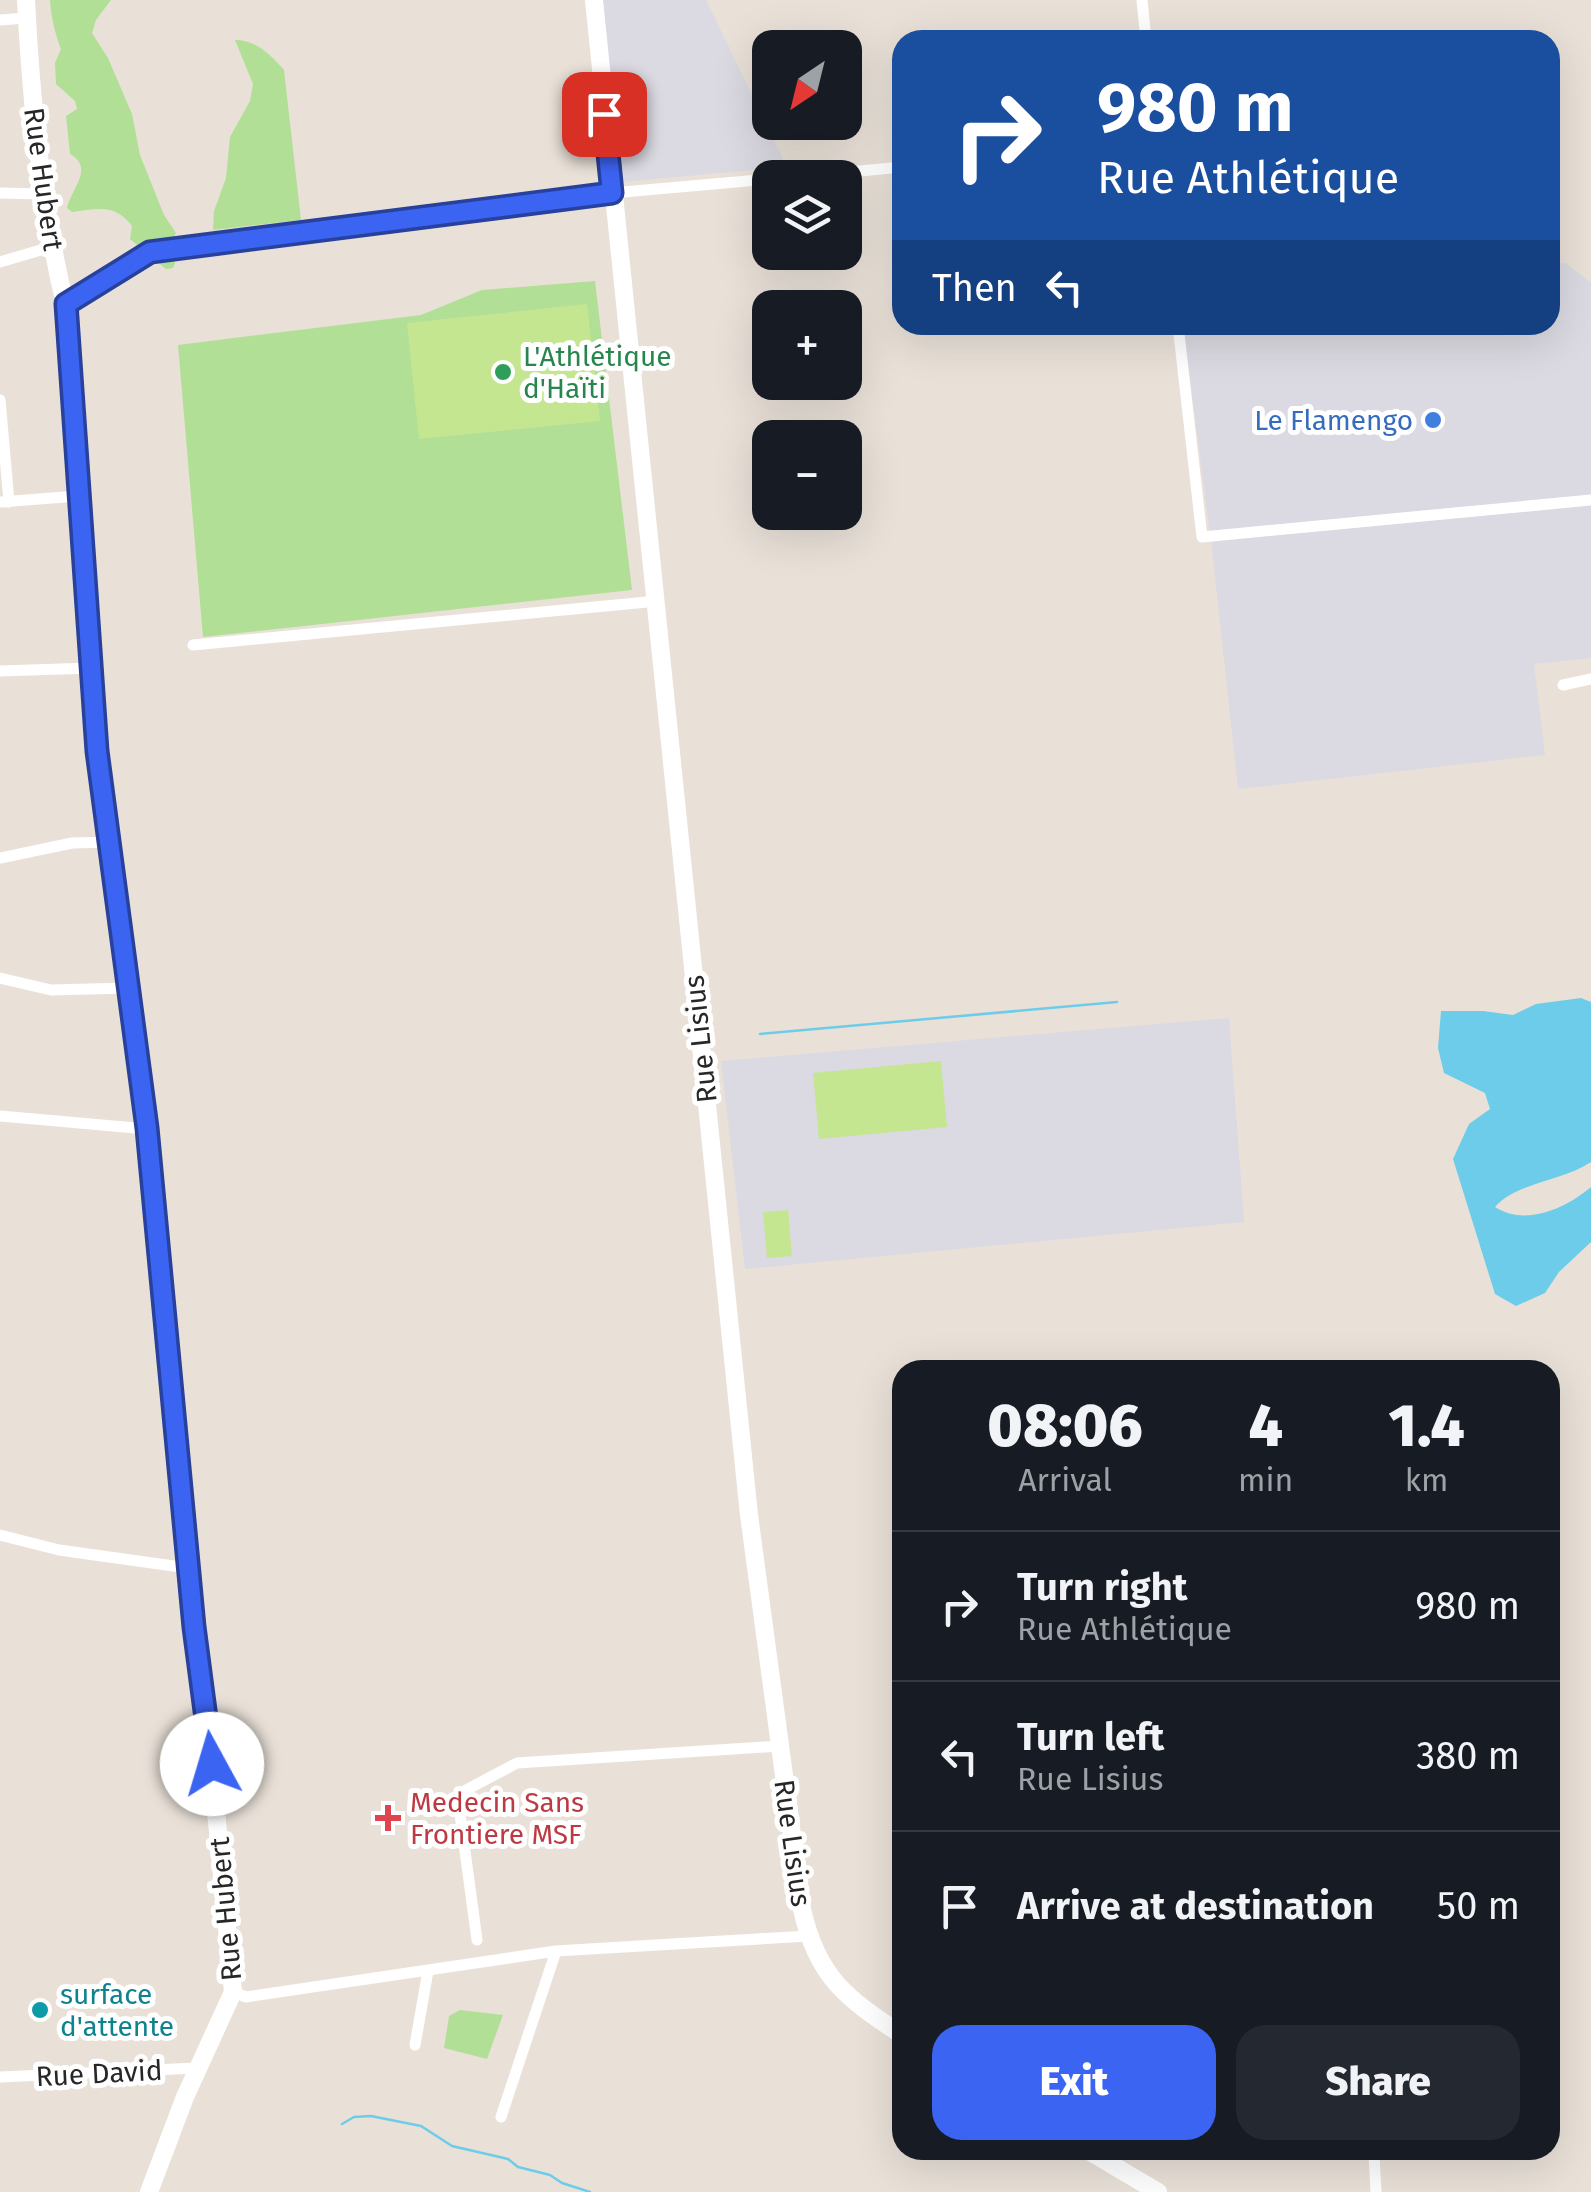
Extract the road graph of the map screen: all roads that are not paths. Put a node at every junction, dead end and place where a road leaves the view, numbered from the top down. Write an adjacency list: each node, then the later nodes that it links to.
1 (594, 0): 10 (street, Rue Lisius)
2 (1142, 0): 5 (street)
3 (26, 9): 4 (street); 11 (street, Rue Hubert)
4 (0, 20)
5 (1145, 30)
6 (892, 168): 7 (street)
7 (862, 171)
8 (752, 181): 10 (street)
9 (0, 193): 11 (street)
10 (612, 193): 14 (street); 20 (street, Rue Lisius)
11 (44, 194): 12 (street, Rue Hubert)
12 (51, 247): 13 (street); 14 (street, Rue Hubert)
13 (0, 262)
14 (66, 304): 17 (street, Rue Hubert)
15 (1179, 335): 18 (street)
16 (0, 400): 19 (street)
17 (78, 496): 19 (street); 22 (street, Rue Hubert)
18 (1591, 500)
19 (5, 502)
20 (658, 601): 21 (street); 34 (street, Rue Lisius)
21 (193, 645)
22 (92, 668): 23 (street); 26 (street, Rue Hubert)
23 (0, 671)
24 (1591, 679): 25 (street)
25 (1563, 685)
26 (109, 842): 27 (street); 29 (street, Rue Hubert)
27 (0, 858)
28 (0, 978): 29 (street)
29 (130, 988): 31 (street, Rue Hubert)
30 (0, 1116): 31 (street)
31 (147, 1128): 33 (street, Rue Hubert)
32 (0, 1535): 33 (street)
33 (188, 1568): 39 (street, Rue Hubert)
34 (780, 1746): 35 (street, Rue Lisius); 36 (street)
35 (794, 1937): 37 (street); 40 (street, Rue Lisius)
36 (476, 1940)
37 (556, 1951): 38 (street); 44 (street)
38 (428, 1971): 39 (street); 41 (street)
39 (234, 1992): 42 (street, Rue Hubert)
40 (892, 2028)
41 (415, 2045)
42 (197, 2068): 43 (street, Rue David); 47 (street, Rue Hubert)
43 (0, 2077)
44 (500, 2117)
45 (1104, 2160): 48 (street)
46 (1374, 2160): 49 (street)
47 (150, 2192)
48 (1158, 2192)
49 (1376, 2192)

